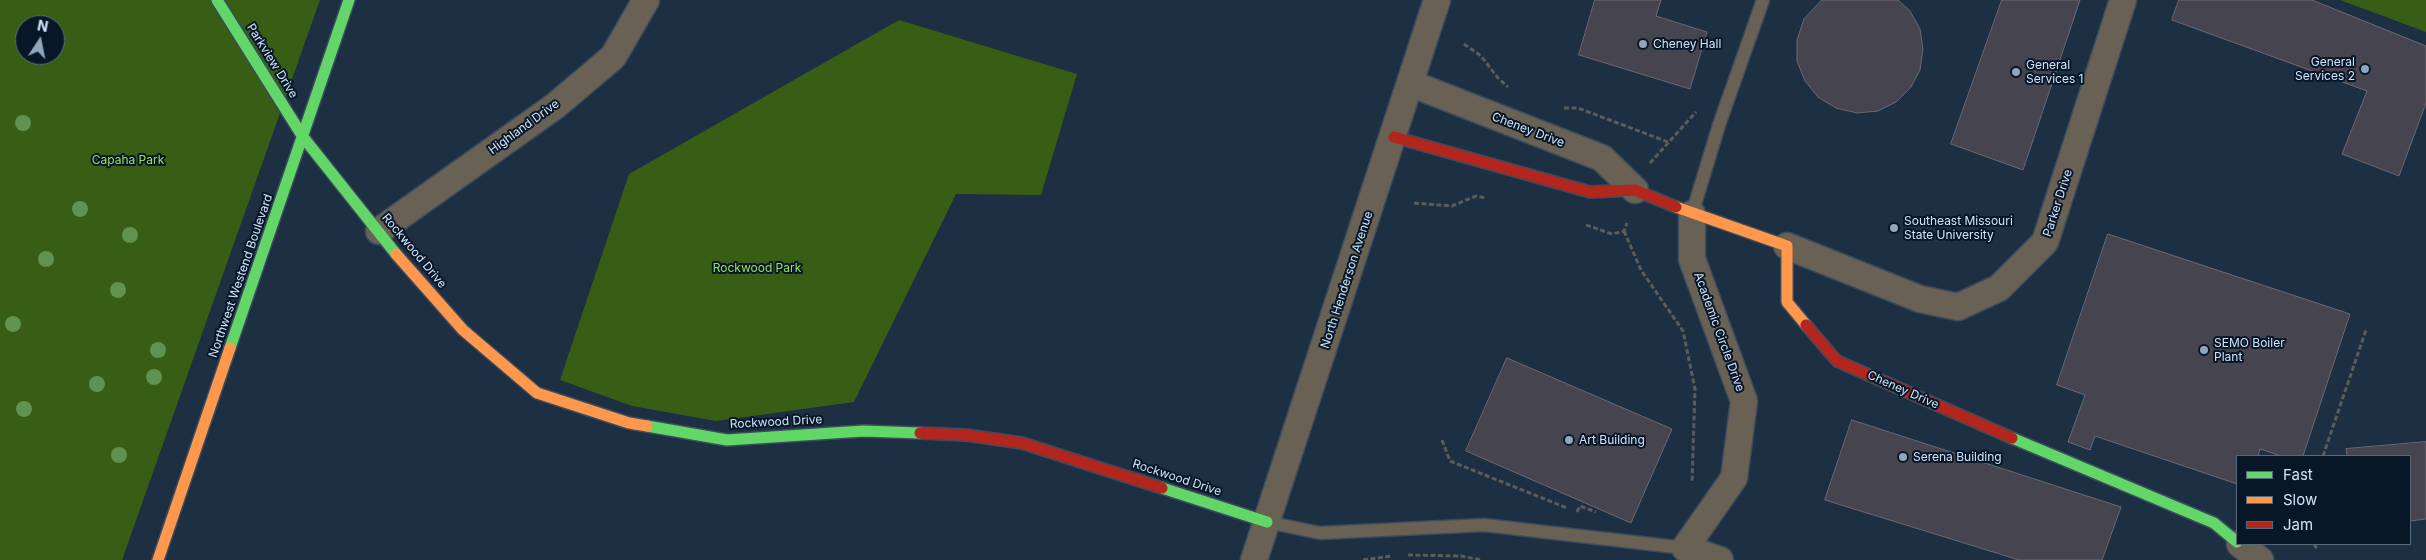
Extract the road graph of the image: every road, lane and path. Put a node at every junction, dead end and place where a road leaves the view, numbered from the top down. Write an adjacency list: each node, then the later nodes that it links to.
1 (217, 0): 11 (street, Parkview Drive)
2 (349, 0): 11 (street, Northwest Westend Boulevard)
3 (646, 0): 16 (street, Highland Drive)
4 (1438, 0): 8 (street, North Henderson Avenue)
5 (1763, 0): 15 (lane)
6 (2123, 0): 18 (street, Parker Drive)
7 (1464, 44): 9 (path)
8 (1412, 84): 12 (street, North Henderson Avenue); 14 (street, Cheney Drive)
9 (1514, 91)
10 (1562, 108): 13 (path)
11 (303, 137): 16 (street, Rockwood Drive); 32 (street, Northwest Westend Boulevard)
12 (1394, 137): 14 (street, Cheney Drive); 24 (street, North Henderson Avenue)
13 (1668, 142)
14 (1635, 190): 15 (street, Cheney Drive)
15 (1692, 214): 18 (street, Cheney Drive); 28 (street, Academic Circle Drive)
16 (379, 231): 24 (street, Rockwood Drive)
17 (1624, 231): 22 (path)
18 (1787, 246): 25 (street, Cheney Drive)
19 (2366, 330): 21 (path)
20 (1442, 440): 23 (path)
21 (2323, 455)
22 (1691, 490)
23 (1598, 513)
24 (1267, 522): 28 (lane); 33 (street, North Henderson Avenue)
25 (2236, 541)
26 (2241, 545): 37 (street, Cheney Drive)
27 (2315, 545): 29 (path)
28 (1685, 548): 36 (street)
29 (2317, 549)
30 (1397, 555): 34 (path)
31 (1406, 555): 35 (path)
32 (158, 560)
33 (1254, 560)
34 (1363, 560)
35 (1481, 560)
36 (1720, 560)
37 (2260, 560)

